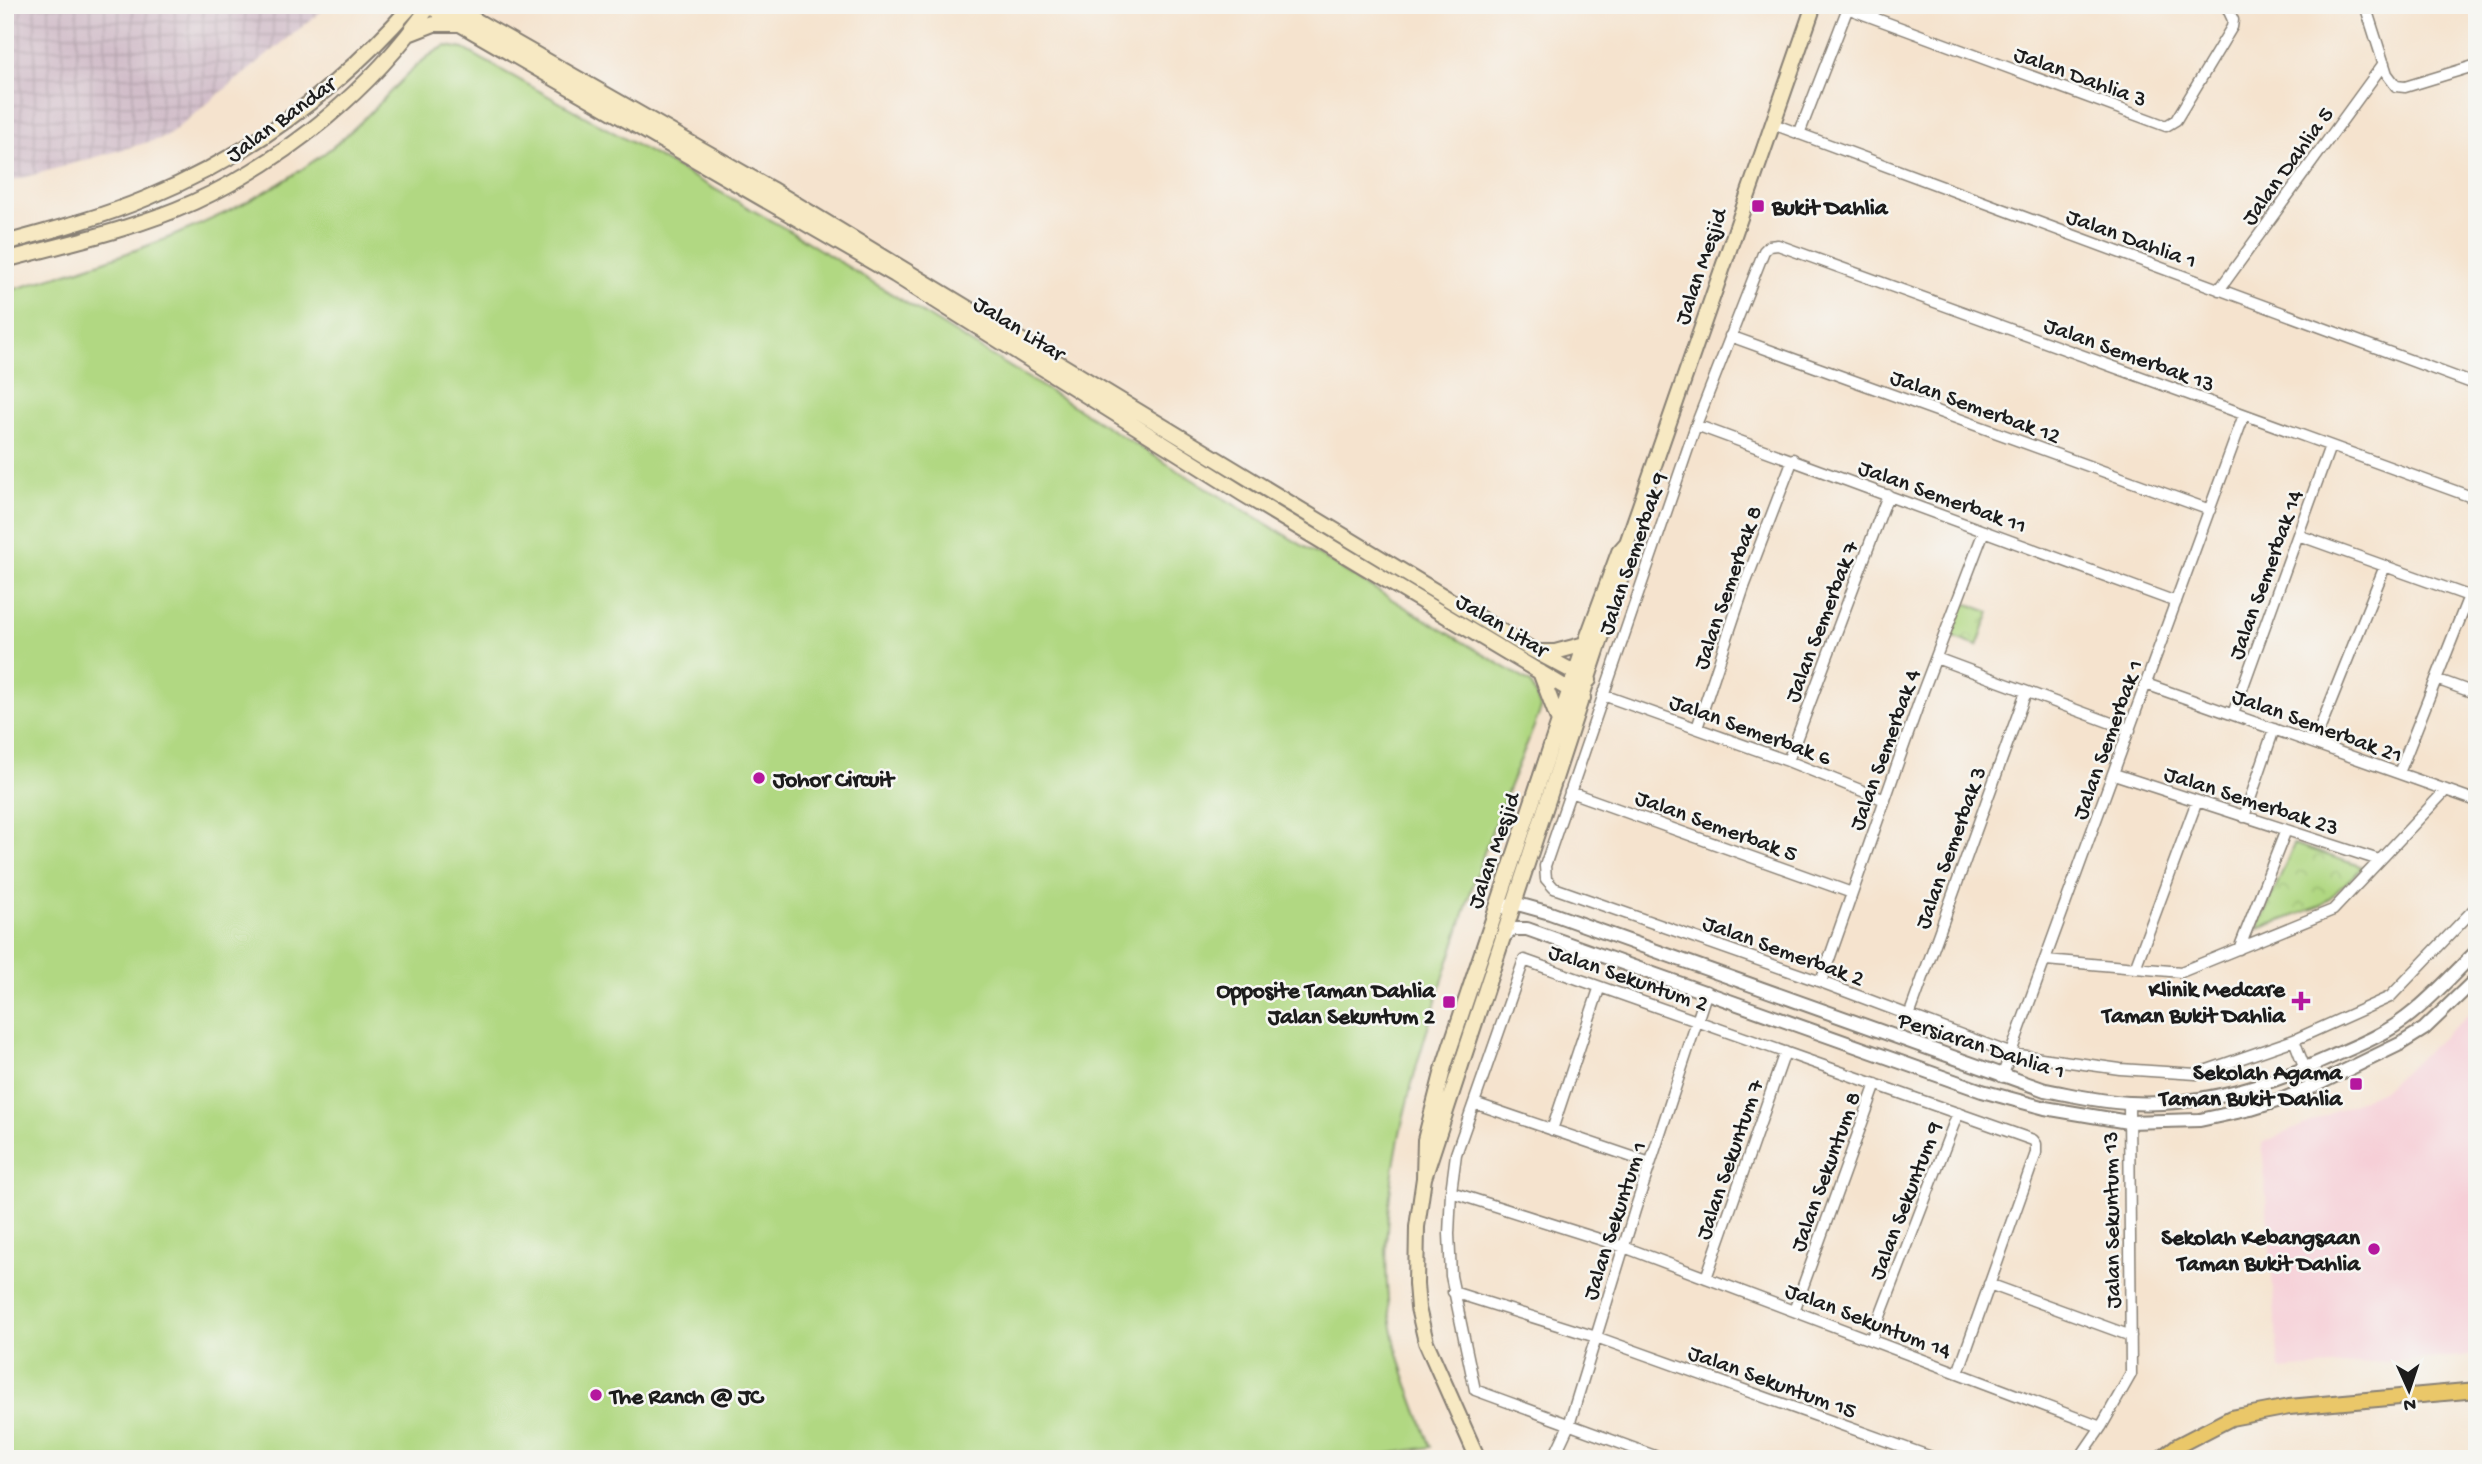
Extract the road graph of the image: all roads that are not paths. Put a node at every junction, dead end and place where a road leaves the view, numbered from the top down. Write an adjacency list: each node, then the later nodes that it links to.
1 (412, 5): 14 (main road, Jalan Bandar)
2 (449, 5): 8 (main road, Jalan Litar)
3 (1814, 5): 12 (main road, Jalan Mesjid)
4 (2225, 5): 7 (street, Jalan Dahlia 3)
5 (2365, 5): 10 (street)
6 (429, 6): 8 (main road, Jalan Litar); 9 (main road, Jalan Bandar)
7 (1848, 7): 13 (street)
8 (464, 15): 9 (main road); 34 (main road, Jalan Litar); 36 (main road, Jalan Litar)
9 (411, 33): 16 (main road, Jalan Bandar)
10 (2384, 63): 11 (street); 17 (street, Jalan Dahlia 5)
11 (2477, 65)
12 (1773, 124): 13 (street, Jalan Dahlia 1); 29 (main road, Jalan Mesjid)
13 (1799, 134): 17 (street, Jalan Dahlia 1)
14 (5, 243)
15 (1769, 246): 18 (street, Jalan Semerbak 9); 20 (street, Jalan Semerbak 13)
16 (5, 260)
17 (2219, 289): 19 (street, Jalan Dahlia 1)
18 (1730, 336): 21 (street, Jalan Semerbak 9); 26 (street, Jalan Semerbak 12)
19 (2477, 385)
20 (2244, 415): 22 (street, Jalan Semerbak 13); 26 (street, Jalan Semerbak 1)
21 (1696, 425): 23 (street, Jalan Semerbak 11); 44 (street, Jalan Semerbak 9)
22 (2330, 446): 25 (street, Jalan Semerbak 13); 28 (street, Jalan Semerbak 14)
23 (1793, 459): 24 (street, Jalan Semerbak 11); 48 (street, Jalan Semerbak 8)
24 (1888, 495): 27 (street, Jalan Semerbak 11); 52 (street, Jalan Semerbak 7)
25 (2477, 499)
26 (2210, 510): 32 (street, Jalan Semerbak 1)
27 (1984, 531): 32 (street, Jalan Semerbak 11); 35 (street, Jalan Semerbak 4)
28 (2298, 535): 30 (street); 46 (street, Jalan Semerbak 14)
29 (1627, 543): 33 (main road, Jalan Mesjid); 39 (main road, Jalan Mesjid)
30 (2385, 566): 31 (street); 51 (street)
31 (2473, 597): 38 (street)
32 (2176, 603): 40 (street, Jalan Semerbak 1)
33 (1585, 644): 34 (main road); 37 (main road, Jalan Mesjid)
34 (1538, 653): 37 (main road, Jalan Litar)
35 (1936, 658): 42 (street); 57 (street, Jalan Semerbak 4)
36 (1540, 672): 41 (main road, Jalan Litar); 47 (main road)
37 (1576, 672): 39 (main road, Jalan Litar); 41 (main road, Jalan Mesjid)
38 (2436, 679): 43 (street); 54 (street)
39 (1589, 680): 45 (main road, Jalan Mesjid)
40 (2146, 684): 46 (street, Jalan Semerbak 21); 50 (street, Jalan Semerbak 1)
41 (1570, 690): 45 (main road, Jalan Litar); 47 (main road, Jalan Mesjid)
42 (2026, 692): 50 (street); 79 (street, Jalan Semerbak 3)
43 (2477, 694)
44 (1603, 695): 48 (street, Jalan Semerbak 6); 56 (street, Jalan Semerbak 9)
45 (1583, 698): 65 (main road, Jalan Mesjid)
46 (2233, 714): 49 (street, Jalan Semerbak 21)
47 (1559, 722): 67 (main road, Jalan Mesjid)
48 (1697, 728): 52 (street, Jalan Semerbak 6)
49 (2274, 729): 51 (street, Jalan Semerbak 21); 60 (street)
50 (2130, 730): 53 (street, Jalan Semerbak 1)
51 (2314, 743): 54 (street, Jalan Semerbak 21)
52 (1788, 761): 57 (street, Jalan Semerbak 6)
53 (2114, 774): 58 (street, Jalan Semerbak 23); 73 (street, Jalan Semerbak 1)
54 (2399, 774): 55 (street, Jalan Semerbak 21)
55 (2446, 790): 59 (street, Jalan Semerbak 21); 62 (street)
56 (1570, 792): 63 (street, Jalan Semerbak 9); 64 (street, Jalan Semerbak 5)
57 (1885, 800): 64 (street, Jalan Semerbak 4)
58 (2197, 801): 60 (street, Jalan Semerbak 23); 74 (street)
59 (2477, 801)
60 (2244, 817): 61 (street, Jalan Semerbak 23)
61 (2286, 830): 62 (street, Jalan Semerbak 23); 71 (street)
62 (2379, 860): 71 (street)
63 (1546, 879): 76 (street, Jalan Semerbak 2)
64 (1852, 893): 76 (street, Jalan Semerbak 4)
65 (1514, 902): 67 (street); 68 (street, Persiaran Dahlia 1); 70 (main road, Jalan Mesjid)
66 (2477, 906): 81 (street, Jalan Semerbak 2)
67 (1496, 909): 94 (main road, Jalan Mesjid)
68 (1550, 913): 69 (street); 85 (street, Persiaran Dahlia 1)
69 (1542, 936): 70 (street, Persiaran Dahlia 1); 78 (street, Persiaran Dahlia 1)
70 (1502, 938): 94 (main road, Jalan Mesjid)
71 (2239, 949): 74 (street)
72 (2477, 951): 84 (street, Persiaran Dahlia 1)
73 (2046, 960): 74 (street); 83 (street, Jalan Semerbak 1)
74 (2135, 968)
75 (2477, 978): 87 (street, Persiaran Dahlia 1)
76 (1821, 982): 79 (street, Jalan Semerbak 2)
77 (1598, 992): 92 (street)
78 (1707, 992): 80 (street, Jalan Sekuntum 1); 91 (street, Persiaran Dahlia 1)
79 (1909, 1016): 83 (street, Jalan Semerbak 2)
80 (1697, 1021): 82 (street, Jalan Sekuntum 2); 88 (street, Jalan Sekuntum 2); 93 (street, Jalan Sekuntum 1)
81 (2294, 1040): 83 (street, Jalan Semerbak 2); 84 (street)
82 (1785, 1052): 86 (street, Jalan Sekuntum 2); 97 (street, Jalan Sekuntum 7)
83 (2012, 1054): 85 (street, Jalan Semerbak 1)
84 (2305, 1069): 87 (street); 89 (street, Persiaran Dahlia 1)
85 (2002, 1077): 89 (street, Persiaran Dahlia 1)
86 (1876, 1084): 90 (street, Jalan Sekuntum 2); 100 (street, Jalan Sekuntum 8)
87 (2312, 1087): 91 (street, Persiaran Dahlia 1)
88 (1474, 1103): 92 (street); 95 (street, Jalan Sekuntum 2)
89 (2129, 1103): 91 (street, Jalan Sekuntum 13)
90 (1958, 1113): 98 (street, Jalan Sekuntum 2); 103 (street, Jalan Sekuntum 9)
91 (2128, 1122): 101 (street, Jalan Sekuntum 13)
92 (1552, 1130): 93 (street)
93 (1650, 1164): 96 (street, Jalan Sekuntum 1)
94 (1424, 1178): 109 (main road, Jalan Mesjid)
95 (1451, 1192): 96 (street, Jalan Sekuntum 14); 99 (street, Jalan Sekuntum 2)
96 (1624, 1247): 97 (street, Jalan Sekuntum 14); 102 (street, Jalan Sekuntum 1)
97 (1706, 1278): 100 (street, Jalan Sekuntum 14)
98 (1989, 1284): 101 (street); 104 (street)
99 (1453, 1292): 102 (street, Jalan Sekuntum 15); 106 (street, Jalan Sekuntum 2)
100 (1794, 1311): 103 (street, Jalan Sekuntum 14)
101 (2131, 1336): 107 (street, Jalan Sekuntum 13)
102 (1596, 1337): 106 (street, Jalan Sekuntum 1); 111 (street, Jalan Sekuntum 15)
103 (1871, 1340): 104 (street, Jalan Sekuntum 14)
104 (1958, 1373): 107 (street, Jalan Sekuntum 14)
105 (2477, 1390): 113 (main road)
106 (1569, 1424): 108 (street); 110 (street, Jalan Sekuntum 1)
107 (2101, 1427): 112 (street, Jalan Sekuntum 13)
108 (1656, 1458)
109 (1478, 1459)
110 (1553, 1459)
111 (1937, 1459)
112 (2078, 1459)
113 (2160, 1459)

